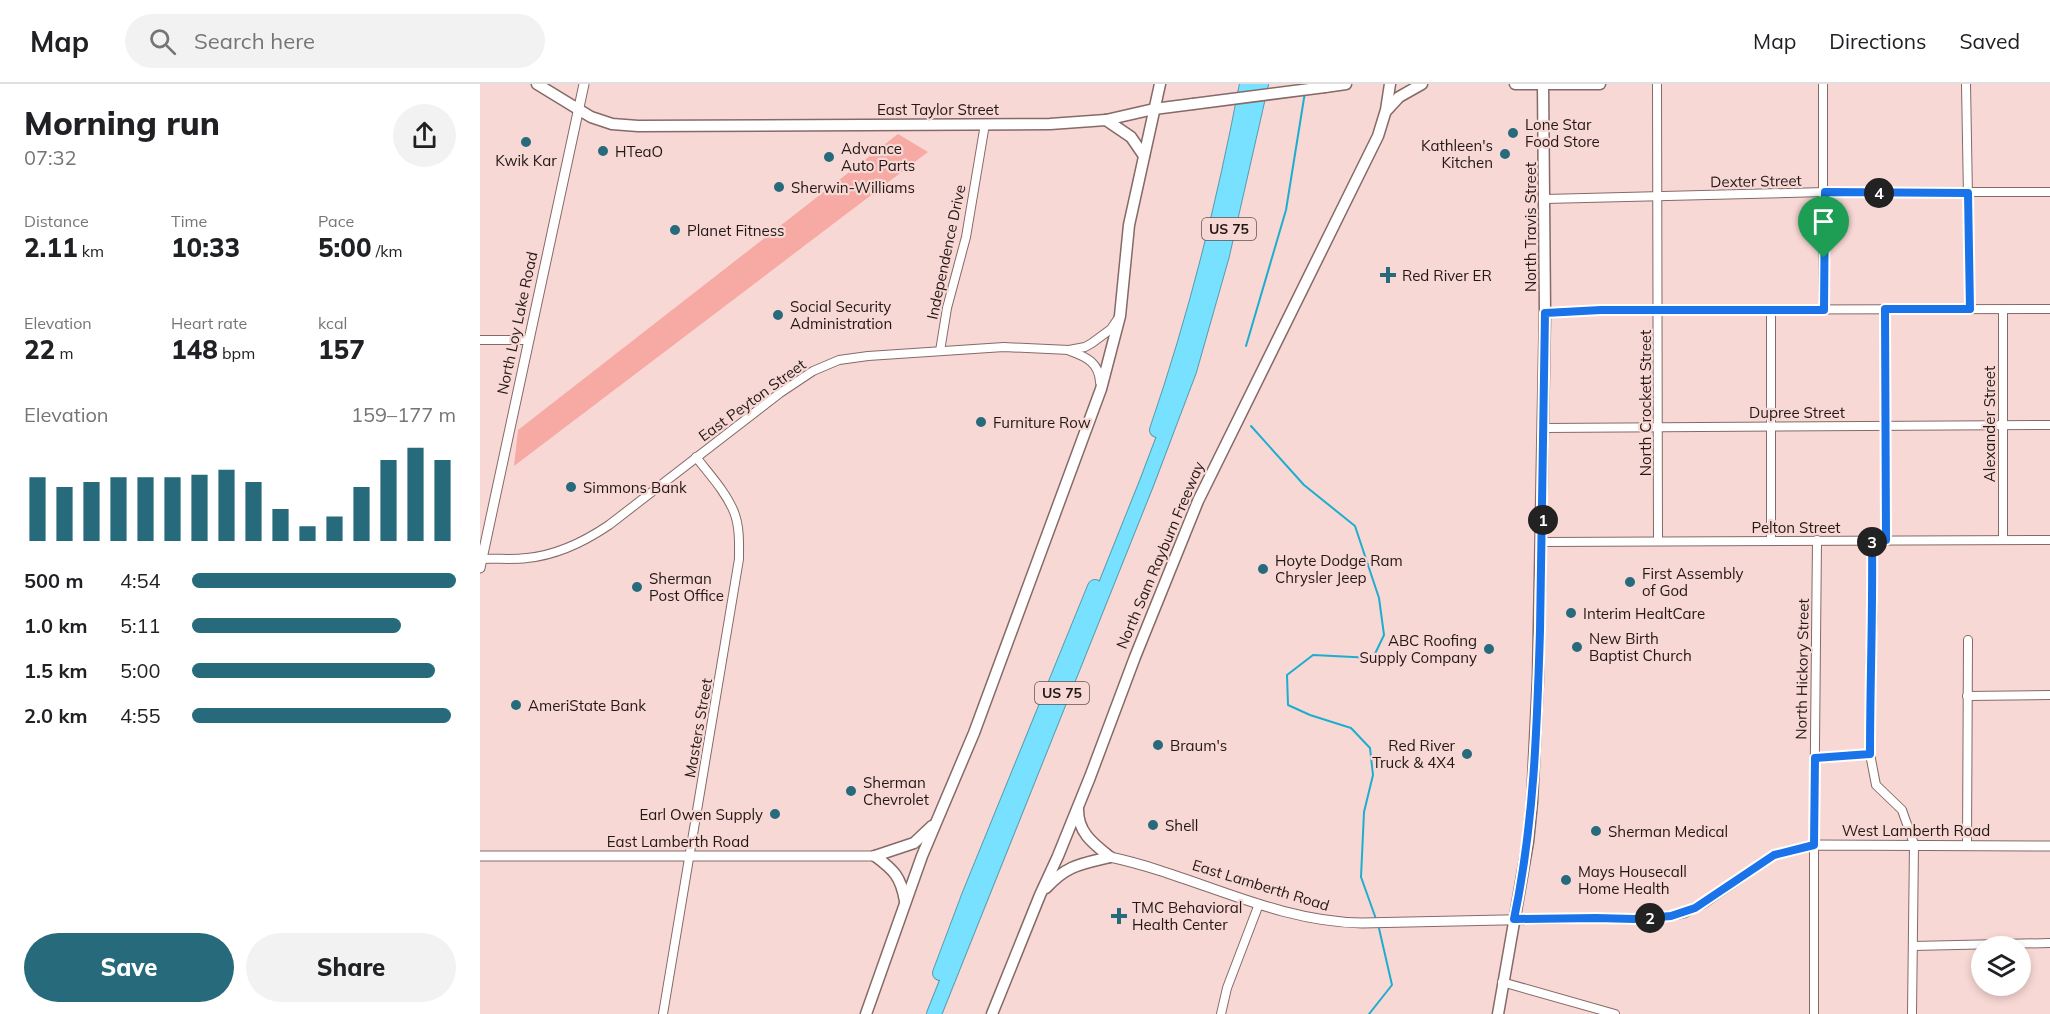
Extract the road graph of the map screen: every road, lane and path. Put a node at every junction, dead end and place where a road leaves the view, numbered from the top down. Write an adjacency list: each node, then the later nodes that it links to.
1 (537, 84): 16 (main road, East Taylor Street)
2 (585, 84): 16 (street, North Loy Lake Road)
3 (1160, 84): 17 (main road)
4 (1237, 84): 22 (highway)
5 (1247, 84): 22 (highway, US 75)
6 (1261, 84): 83 (highway, US 75)
7 (1346, 84): 17 (main road, East Taylor Street, bridge)
8 (1390, 84): 18 (main road, North Sam Rayburn Freeway)
9 (1422, 84): 18 (main road)
10 (1515, 84): 15 (main road)
11 (1600, 84): 15 (main road)
12 (1657, 84): 26 (street, North Crockett Street)
13 (1823, 84): 23 (street)
14 (1966, 84): 25 (street)
15 (1543, 85): 27 (main road, North Travis Street)
16 (578, 109): 20 (main road, East Taylor Street); 38 (street, North Loy Lake Road)
17 (1154, 109): 19 (main road, East Taylor Street); 21 (main road)
18 (1386, 110): 63 (main road, North Sam Rayburn Freeway)
19 (1106, 120): 20 (main road, East Taylor Street); 21 (main road)
20 (985, 124): 40 (street, Independence Drive)
21 (1144, 156): 36 (main road)
22 (1233, 162): 82 (highway, US 75)
23 (1825, 192): 25 (street, Dexter Street); 26 (street, Dexter Street); 34 (street)
24 (2050, 192): 25 (street, Dexter Street)
25 (1968, 193): 29 (street)
26 (1656, 196): 27 (street, Dexter Street); 32 (street, North Crockett Street)
27 (1545, 199): 35 (main road, North Travis Street)
28 (1885, 309): 29 (street); 34 (street); 44 (street)
29 (1970, 309): 30 (street)
30 (2003, 309): 31 (street); 45 (street, Alexander Street)
31 (2050, 309)
32 (1658, 310): 33 (street); 35 (street); 42 (street, North Crockett Street)
33 (1771, 310): 34 (street); 43 (street)
34 (1824, 310)
35 (1545, 313): 47 (main road, North Travis Street)
36 (1120, 316): 39 (street, East Peyton Street); 41 (main road)
37 (480, 340): 38 (street)
38 (529, 340): 57 (street, North Loy Lake Road)
39 (1069, 350): 40 (street, East Peyton Street); 41 (street, East Peyton Street)
40 (940, 351): 48 (street, East Peyton Street)
41 (1101, 389): 64 (main road)
42 (1658, 426): 43 (street, Dupree Street); 47 (street, Dupree Street); 54 (street, North Crockett Street)
43 (1772, 426): 44 (street, Dupree Street); 55 (street)
44 (1885, 426): 45 (street, Dupree Street); 51 (street)
45 (2002, 426): 46 (street, Dupree Street); 52 (street, Alexander Street)
46 (2050, 426)
47 (1544, 428): 56 (main road, North Travis Street)
48 (696, 457): 57 (street, East Peyton Street); 70 (street, Masters Street)
49 (1817, 540): 50 (street, Pelton Street); 55 (street, Pelton Street); 62 (street, North Hickory Street)
50 (1872, 540): 51 (street, Pelton Street); 61 (street)
51 (1886, 540): 52 (street, Pelton Street)
52 (2002, 540): 53 (street, Pelton Street)
53 (2050, 540)
54 (1658, 541): 55 (street, Pelton Street); 56 (street, Pelton Street)
55 (1771, 541)
56 (1542, 542): 76 (main road, North Travis Street)
57 (481, 562)
58 (1968, 640): 60 (street)
59 (2050, 695): 60 (street)
60 (1967, 696): 67 (street)
61 (1870, 754): 62 (street); 65 (street)
62 (1815, 758): 66 (street, North Hickory Street)
63 (1078, 807): 72 (main road); 73 (main road, North Sam Rayburn Freeway)
64 (936, 821): 71 (main road); 74 (main road)
65 (1914, 844): 66 (street, West Lamberth Road); 67 (street, West Lamberth Road); 78 (street)
66 (1814, 845): 76 (street, West Lamberth Road); 88 (street, North Hickory Street)
67 (1967, 845): 68 (street, West Lamberth Road)
68 (2050, 846)
69 (480, 856): 70 (street, East Lamberth Road)
70 (690, 856): 71 (street, East Lamberth Road); 80 (street, Masters Street)
71 (875, 856): 74 (main road)
72 (1110, 857): 73 (main road); 75 (street, East Lamberth Road)
73 (1040, 895): 84 (main road, North Sam Rayburn Freeway)
74 (906, 904): 81 (main road)
75 (1259, 904): 76 (street, East Lamberth Road); 85 (street)
76 (1514, 919): 79 (main road, North Travis Street)
77 (2050, 943): 78 (street)
78 (1913, 946): 89 (street)
79 (1502, 982): 86 (main road, North Travis Street); 87 (street)
80 (663, 1014)
81 (866, 1014)
82 (924, 1014)
83 (934, 1014)
84 (992, 1014)
85 (1221, 1014)
86 (1498, 1014)
87 (1615, 1014)
88 (1814, 1014)
89 (1912, 1014)

